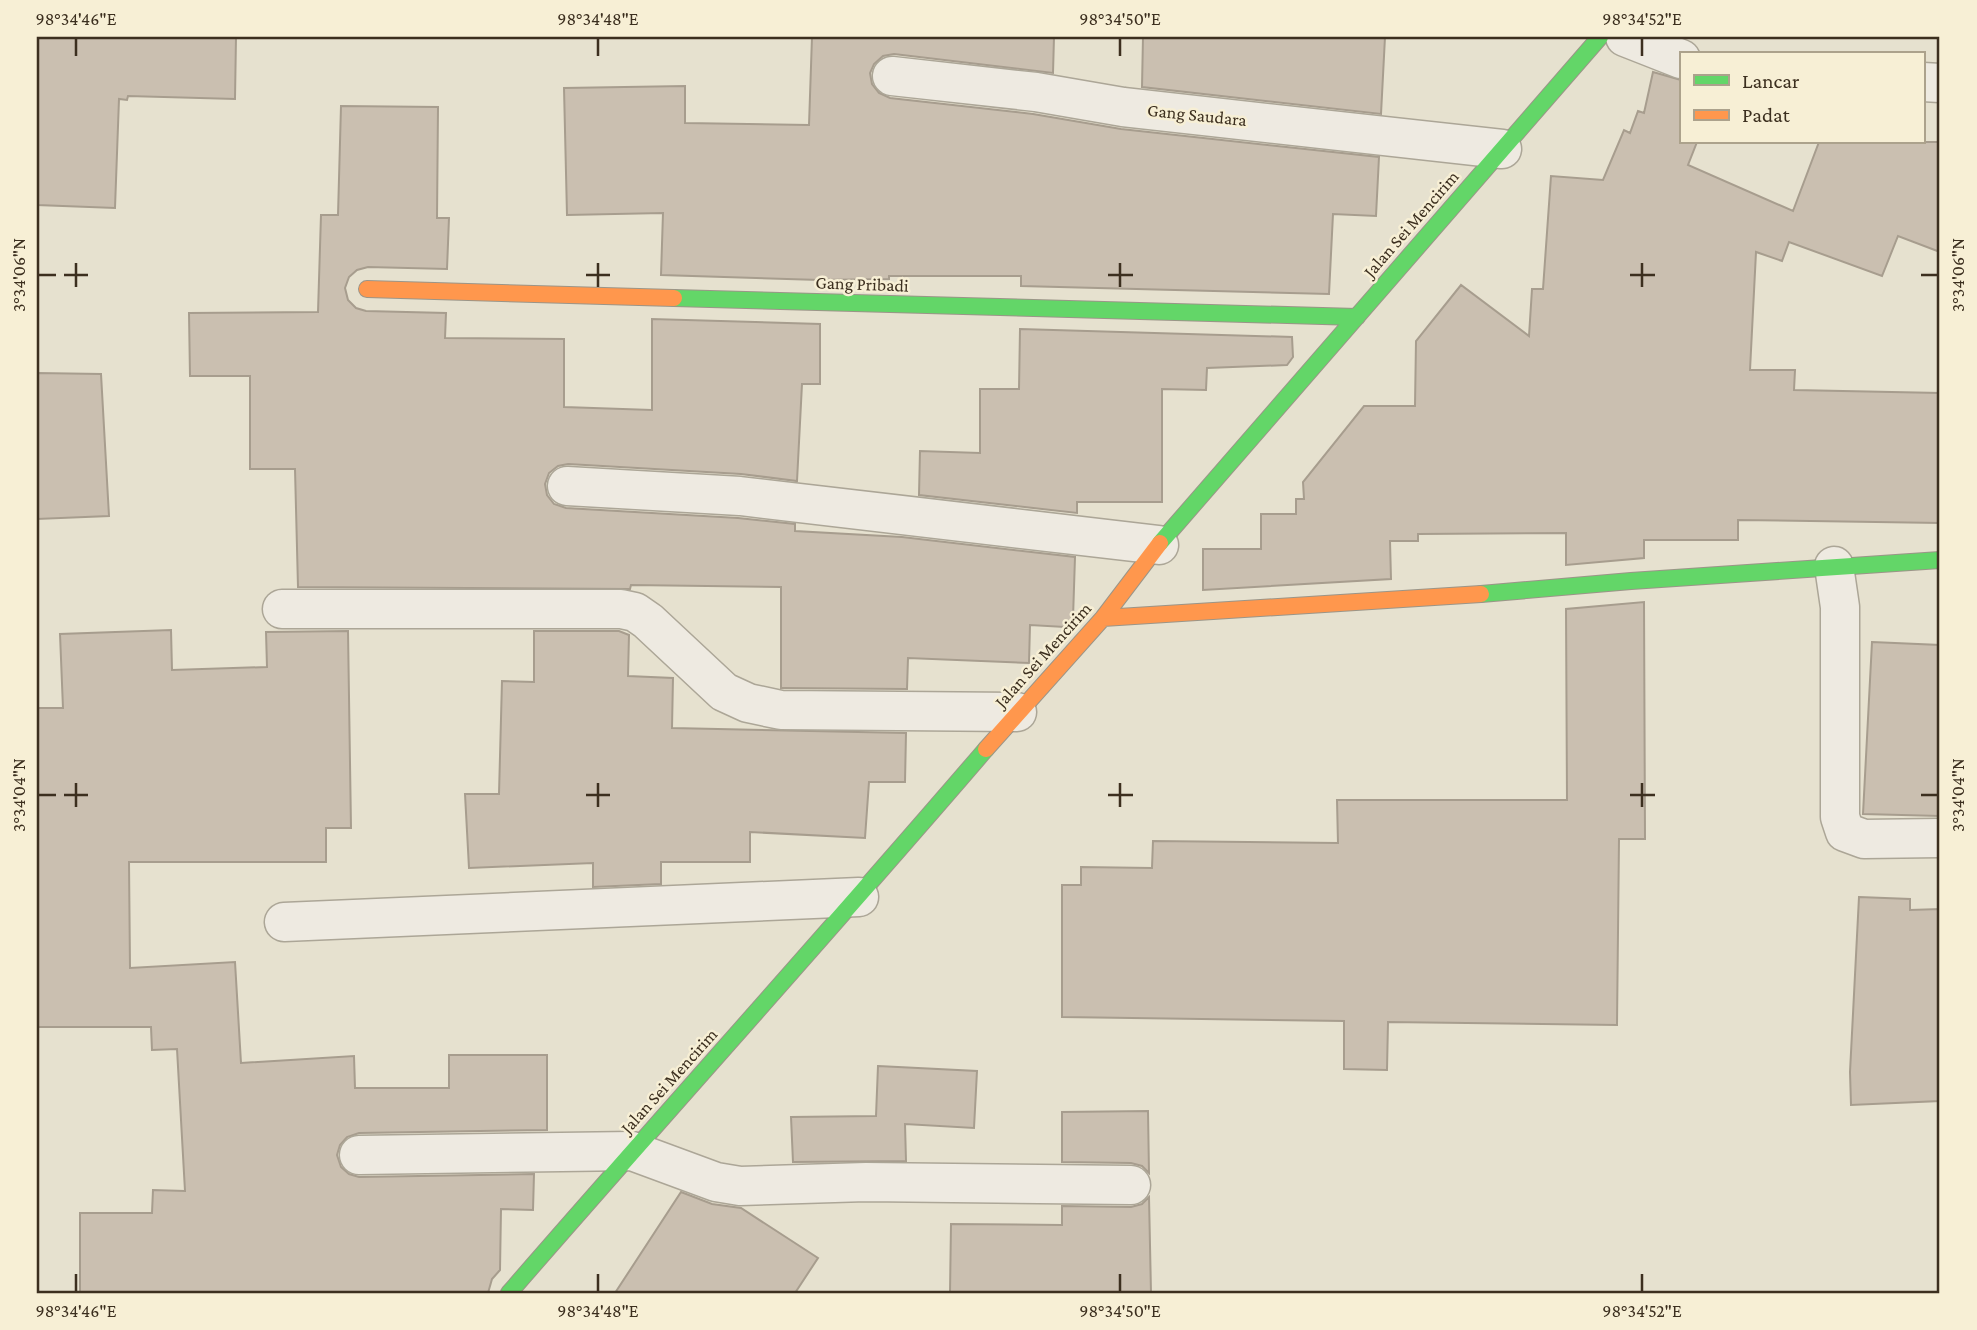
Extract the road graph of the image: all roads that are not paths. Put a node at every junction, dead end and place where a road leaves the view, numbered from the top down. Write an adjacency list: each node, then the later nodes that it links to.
1 (1600, 37): 5 (street, Jalan Sei Mencirim)
2 (1625, 37): 3 (street)
3 (1680, 59)
4 (892, 76): 5 (street, Gang Saudara)
5 (1502, 149): 7 (street, Jalan Sei Mencirim)
6 (367, 289): 7 (street, Gang Pribadi)
7 (1357, 317): 9 (street, Jalan Sei Mencirim)
8 (567, 486): 9 (street)
9 (1159, 545): 13 (street, Jalan Sei Mencirim)
10 (1940, 561): 11 (street)
11 (1834, 566): 13 (street); 15 (street)
12 (282, 609): 14 (street)
13 (1103, 618): 14 (street, Jalan Sei Mencirim)
14 (1017, 712): 16 (street, Jalan Sei Mencirim)
15 (1940, 838)
16 (859, 897): 17 (street); 18 (street, Jalan Sei Mencirim)
17 (284, 922)
18 (632, 1151): 19 (street); 20 (street); 21 (street, Jalan Sei Mencirim)
19 (359, 1155)
20 (1131, 1185)
21 (509, 1293)

